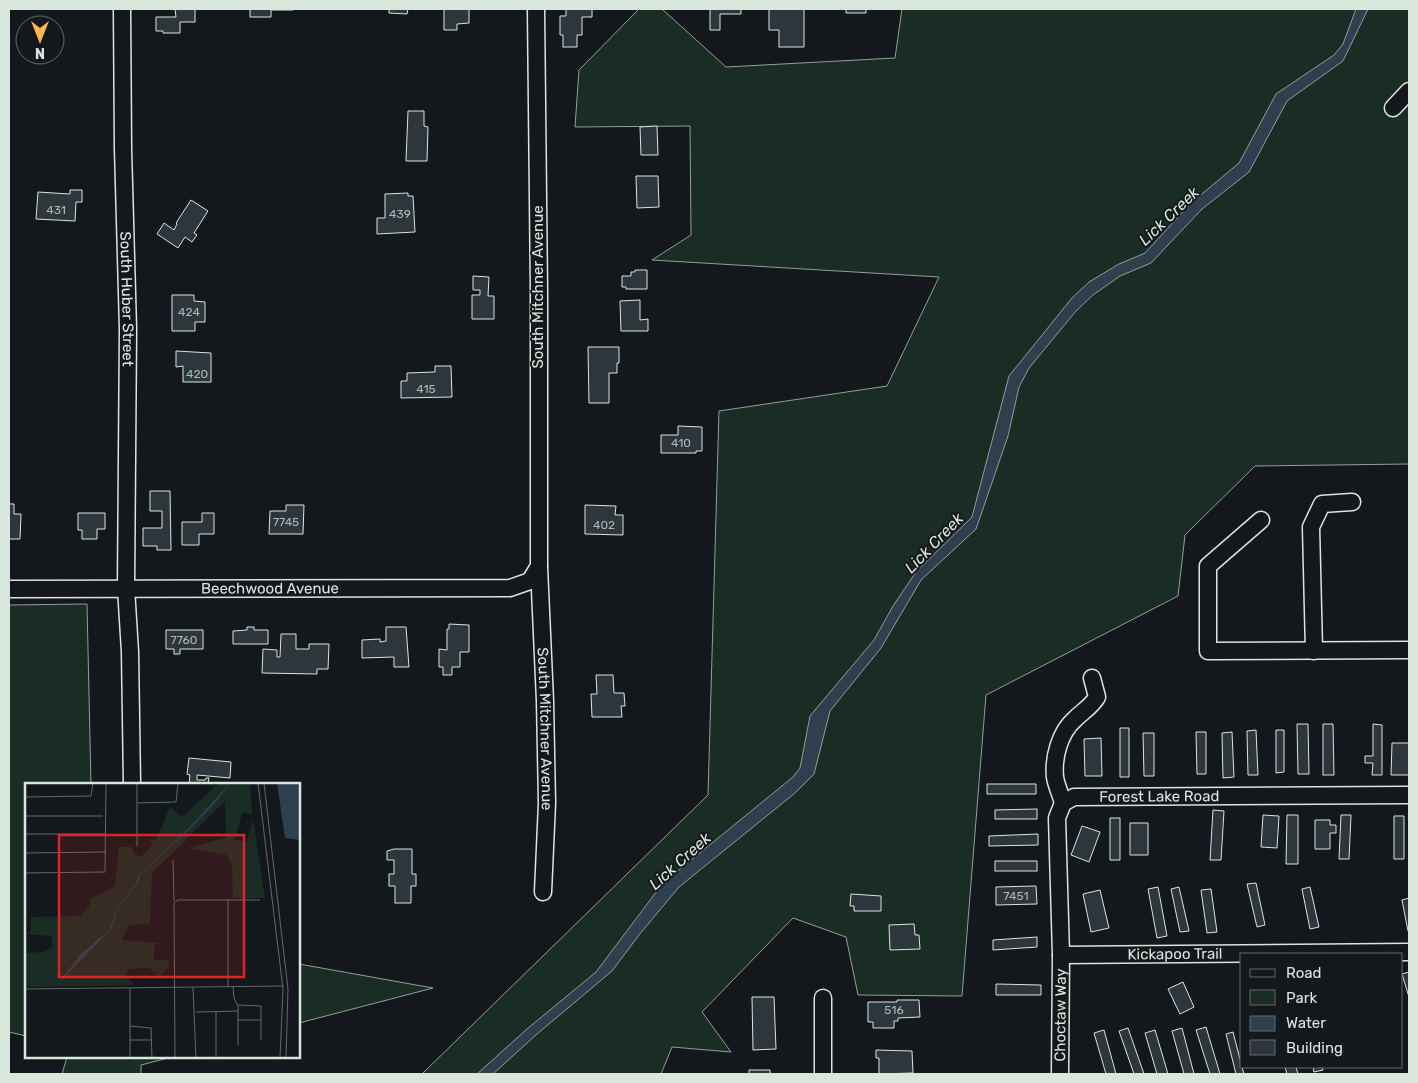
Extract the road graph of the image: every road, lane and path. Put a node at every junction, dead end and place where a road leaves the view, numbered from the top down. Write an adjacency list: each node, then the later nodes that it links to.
1 (122, 9): 8 (street, South Huber Street)
2 (536, 9): 7 (street, South Mitchner Avenue)
3 (1409, 91): 4 (street)
4 (1393, 108)
5 (1352, 502): 11 (street)
6 (1261, 520): 11 (street)
7 (539, 566): 8 (street, Beechwood Avenue); 16 (street, South Mitchner Avenue)
8 (126, 588): 9 (street, Beechwood Avenue); 13 (street, South Huber Street)
9 (9, 589)
10 (1409, 650): 11 (street)
11 (1314, 651)
12 (1092, 678): 15 (street)
13 (132, 783)
14 (1409, 795): 15 (street, Forest Lake Road)
15 (1063, 803): 20 (street)
16 (543, 892)
17 (1409, 952): 19 (street, Kickapoo Trail)
18 (1240, 953): 20 (street, Kickapoo Trail)
19 (1293, 953)
20 (1061, 955): 23 (street, Choctaw Way)
21 (823, 998): 22 (street)
22 (823, 1074)
23 (1060, 1074)

